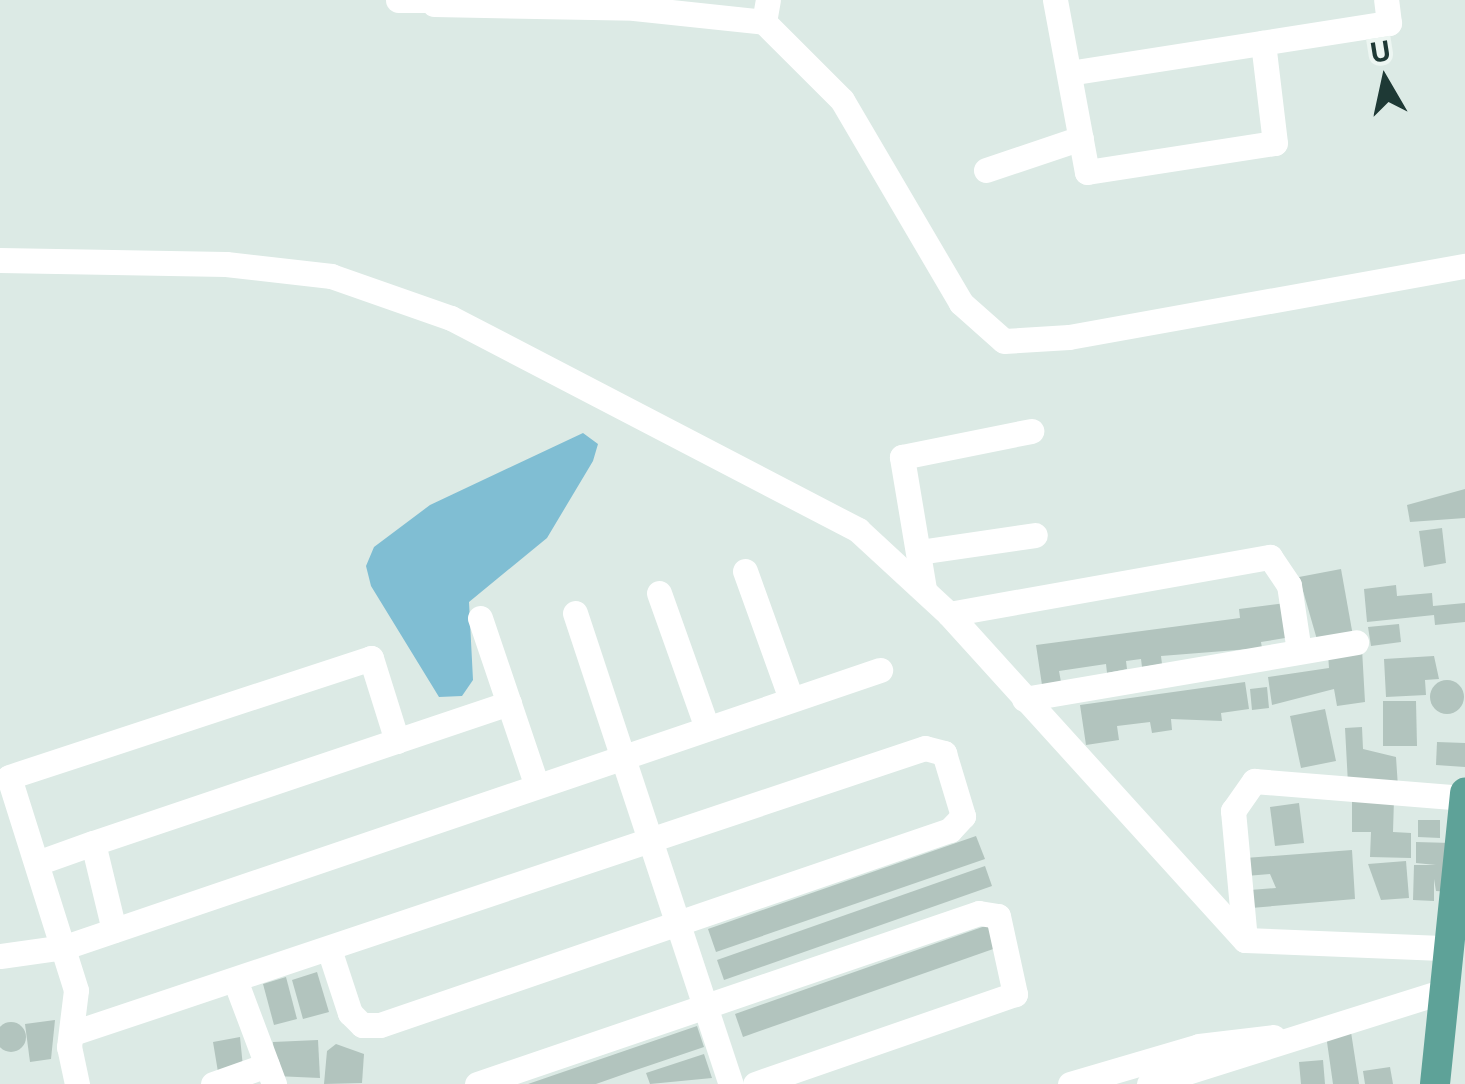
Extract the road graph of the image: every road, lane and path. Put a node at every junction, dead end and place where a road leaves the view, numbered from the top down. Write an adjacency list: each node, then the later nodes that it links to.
1 (398, 0): 4 (street)
2 (1055, 0): 8 (street)
3 (1386, 0): 7 (street)
4 (434, 2): 5 (street)
5 (634, 4): 6 (street)
6 (766, 11): 12 (street)
7 (1262, 43): 8 (street); 9 (street)
8 (1069, 73): 9 (street)
9 (1081, 138): 10 (street)
10 (986, 170)
11 (0, 260): 17 (street)
12 (1465, 266)
13 (1031, 431): 15 (street)
14 (1036, 535): 15 (street)
15 (919, 552): 17 (street)
16 (745, 571): 25 (street)
17 (924, 588): 20 (street)
18 (660, 593): 28 (street)
19 (575, 612): 30 (street)
20 (949, 614): 23 (street); 26 (street)
21 (480, 618): 27 (street)
22 (1356, 642): 23 (street)
23 (1299, 651): 26 (street)
24 (880, 670): 25 (street)
25 (790, 699): 28 (street)
26 (1024, 699): 39 (street)
27 (509, 704): 29 (street); 31 (street)
28 (706, 728): 30 (street)
29 (398, 741): 34 (street); 35 (street)
30 (622, 756): 31 (street); 33 (street)
31 (537, 786): 37 (street)
32 (1465, 796): 38 (main road); 39 (street)
33 (650, 840): 36 (street); 36 (street); 41 (street)
34 (93, 843): 35 (street); 37 (street)
35 (37, 862): 40 (street)
36 (678, 924): 41 (street); 45 (street)
37 (114, 930): 40 (street)
38 (1457, 932): 39 (street); 44 (main road)
39 (1246, 940)
40 (64, 947): 42 (street); 46 (street)
41 (329, 949): 43 (street)
42 (0, 956)
43 (235, 980): 46 (street); 48 (street)
44 (1444, 990): 47 (street); 56 (main road)
45 (706, 1007): 51 (street); 52 (street); 53 (street)
46 (73, 1032): 49 (street)
47 (1292, 1040): 54 (street); 55 (street)
48 (270, 1075): 50 (street)
49 (77, 1084)
50 (213, 1084)
51 (478, 1084)
52 (731, 1084)
53 (755, 1084)
54 (1070, 1084)
55 (1149, 1084)
56 (1435, 1084)

